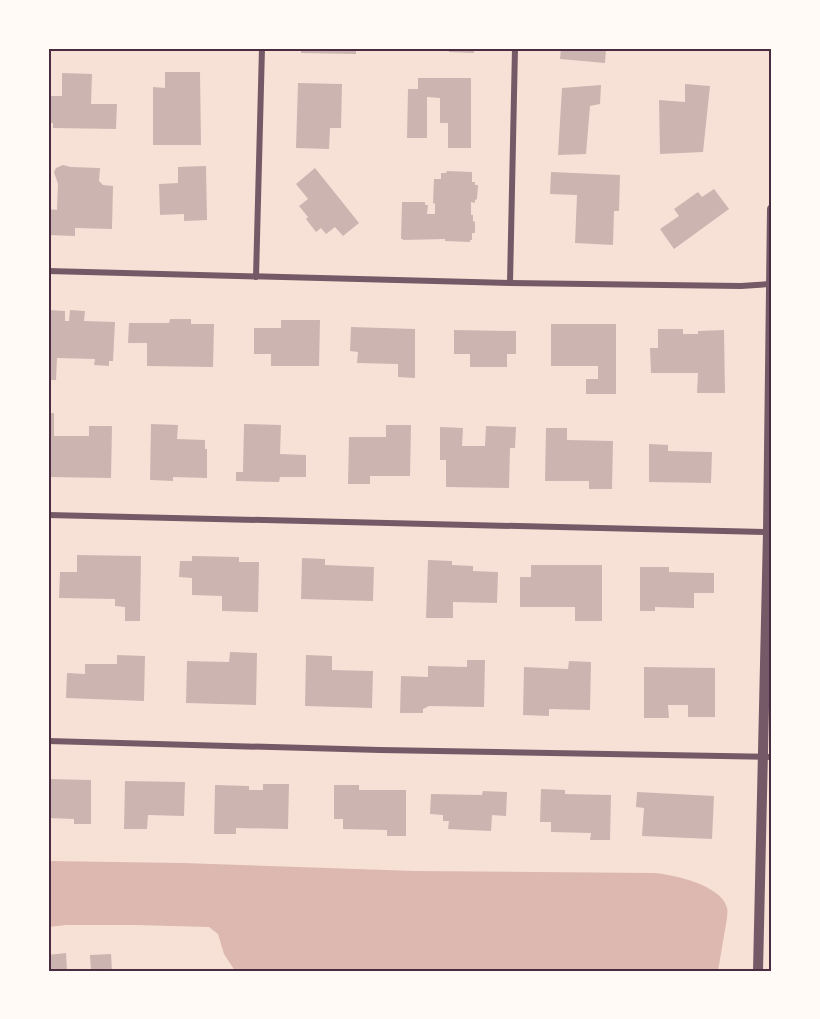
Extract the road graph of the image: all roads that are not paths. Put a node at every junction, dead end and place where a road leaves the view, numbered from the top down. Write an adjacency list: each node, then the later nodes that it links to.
1 (262, 48): 5 (street)
2 (515, 48): 6 (street)
3 (772, 209): 7 (street)
4 (48, 271): 5 (street)
5 (256, 277): 6 (street)
6 (510, 282): 7 (street)
7 (771, 284): 9 (street)
8 (48, 515): 9 (street)
9 (770, 532): 11 (street)
10 (48, 741): 11 (street)
11 (767, 757): 12 (street)
12 (758, 971)

